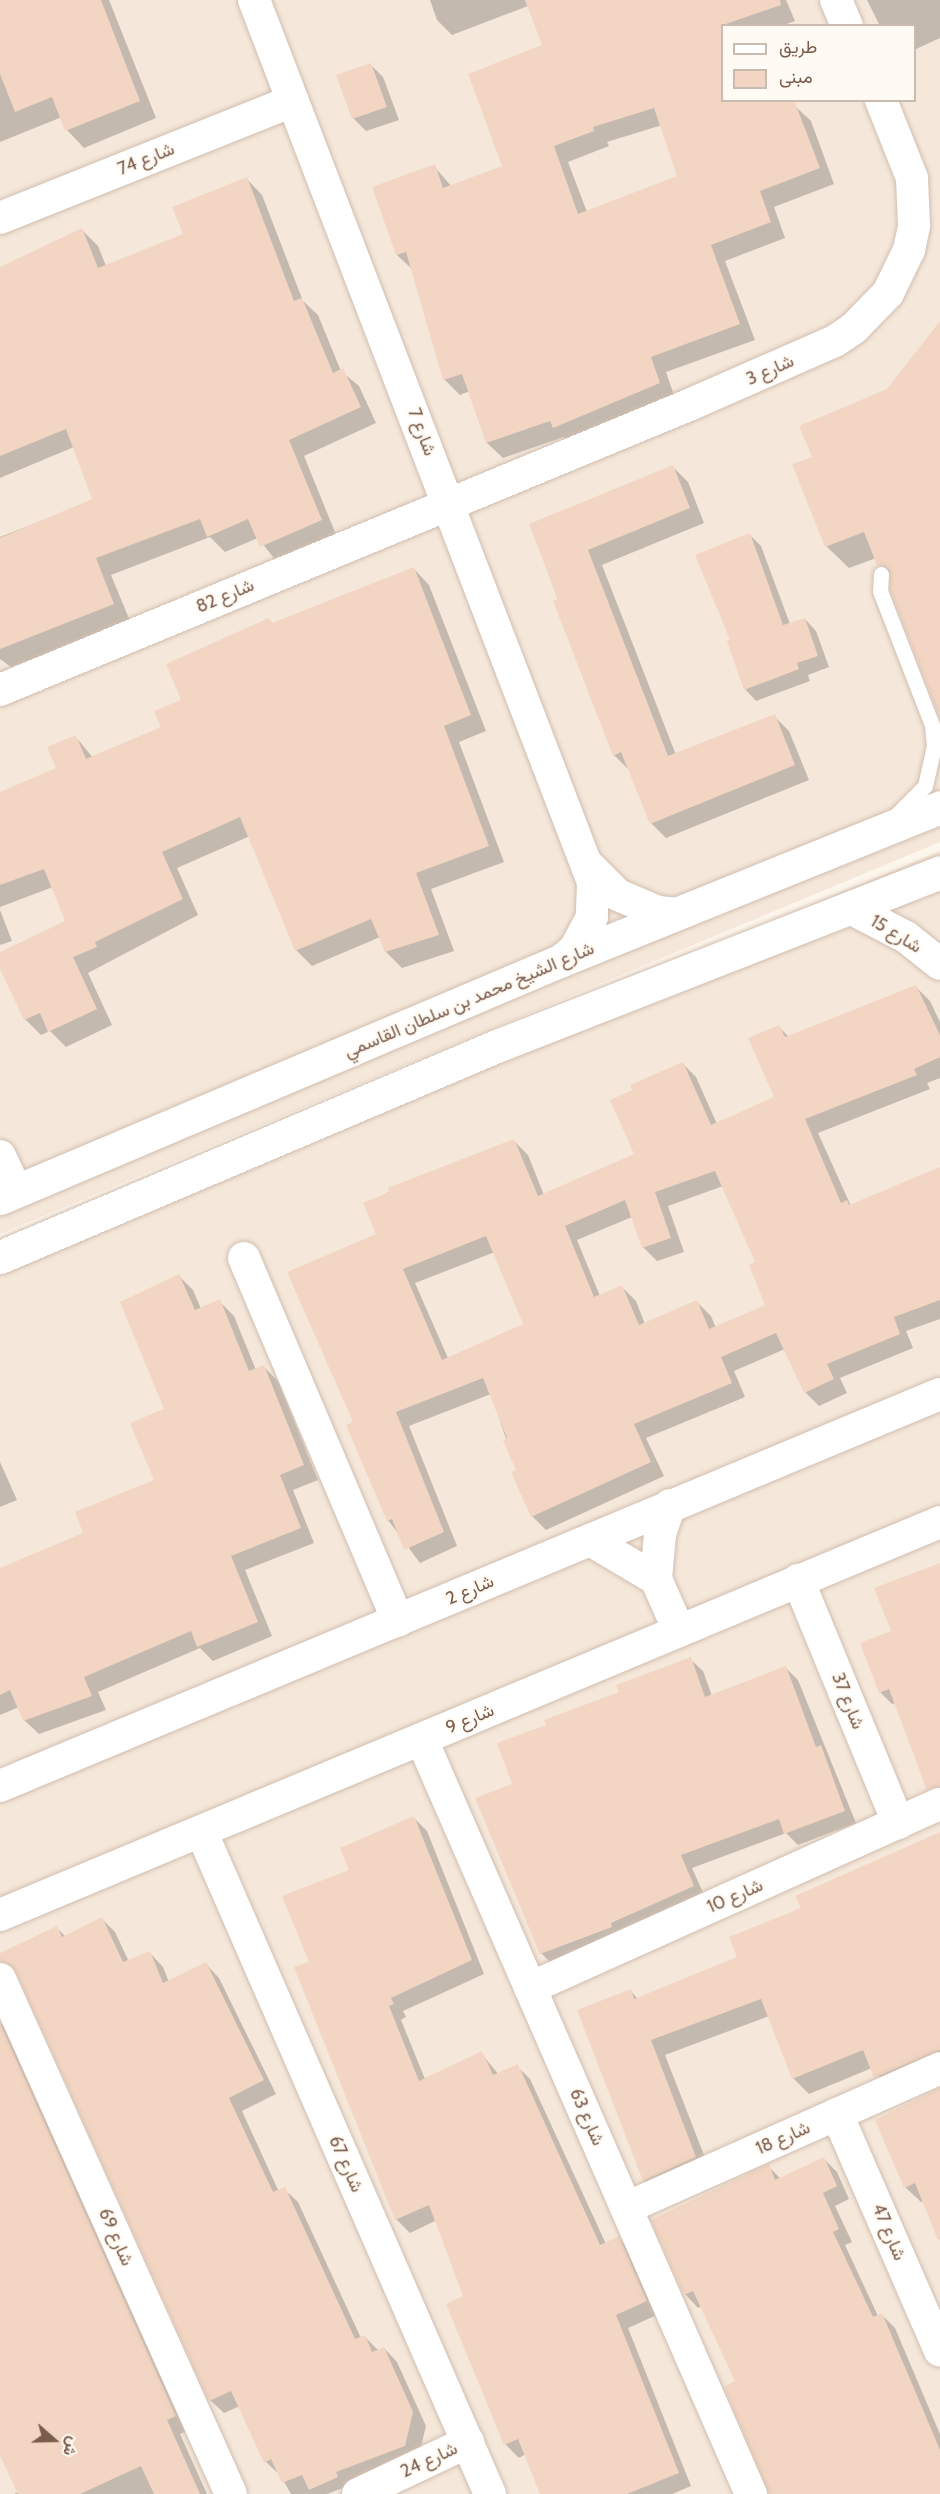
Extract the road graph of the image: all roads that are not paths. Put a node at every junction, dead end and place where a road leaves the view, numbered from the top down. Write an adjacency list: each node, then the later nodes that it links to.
1 (254, 0): 4 (street, شارع 7)
2 (836, 0): 3 (street)
3 (846, 24)
4 (293, 101): 6 (street, شارع 74); 7 (street, شارع 7)
5 (881, 102): 7 (street, شارع 3)
6 (0, 218)
7 (449, 502): 9 (street, شارع 82); 12 (street, شارع 7)
8 (881, 574): 11 (lane)
9 (0, 690)
10 (940, 807): 11 (main road, شارع الشيخ محمد بن سلطان القاسمي)
11 (879, 832): 15 (main road, شارع الشيخ محمد بن سلطان القاسمي)
12 (588, 865): 15 (street, شارع 7); 16 (street, شارع 7)
13 (940, 872): 14 (main road)
14 (850, 908): 17 (street, شارع 15); 20 (main road)
15 (679, 914): 16 (main road, شارع الشيخ محمد بن سلطان القاسمي)
16 (562, 960): 19 (main road, شارع الشيخ محمد بن سلطان القاسمي)
17 (940, 964)
18 (0, 1156): 19 (street)
19 (8, 1194)
20 (0, 1257)
21 (244, 1258): 28 (street)
22 (940, 1394): 23 (street, شارع 2)
23 (670, 1505): 25 (street, شارع 2); 26 (street)
24 (940, 1522): 27 (street, شارع 9)
25 (590, 1540): 26 (street); 28 (street, شارع 2)
26 (656, 1579): 29 (street)
27 (798, 1580): 29 (street, شارع 9); 33 (street, شارع 37)
28 (398, 1621): 31 (street, شارع 2)
29 (679, 1631): 30 (street, شارع 9)
30 (422, 1740): 34 (street, شارع 9); 37 (street, شارع 63)
31 (0, 1786)
32 (940, 1804): 33 (street, شارع 10)
33 (898, 1823): 37 (street, شارع 10)
34 (202, 1833): 35 (street, شارع 9); 42 (street, شارع 67)
35 (0, 1915)
36 (0, 1979): 44 (street, شارع 69)
37 (530, 1988): 40 (street, شارع 63)
38 (940, 2068): 39 (street, شارع 18)
39 (837, 2114): 40 (street, شارع 18); 41 (street, شارع 47)
40 (626, 2208): 43 (street, شارع 63)
41 (940, 2351)
42 (468, 2442): 45 (street, شارع 24); 46 (street, شارع 67)
43 (745, 2492)
44 (231, 2494)
45 (358, 2494)
46 (490, 2494)

